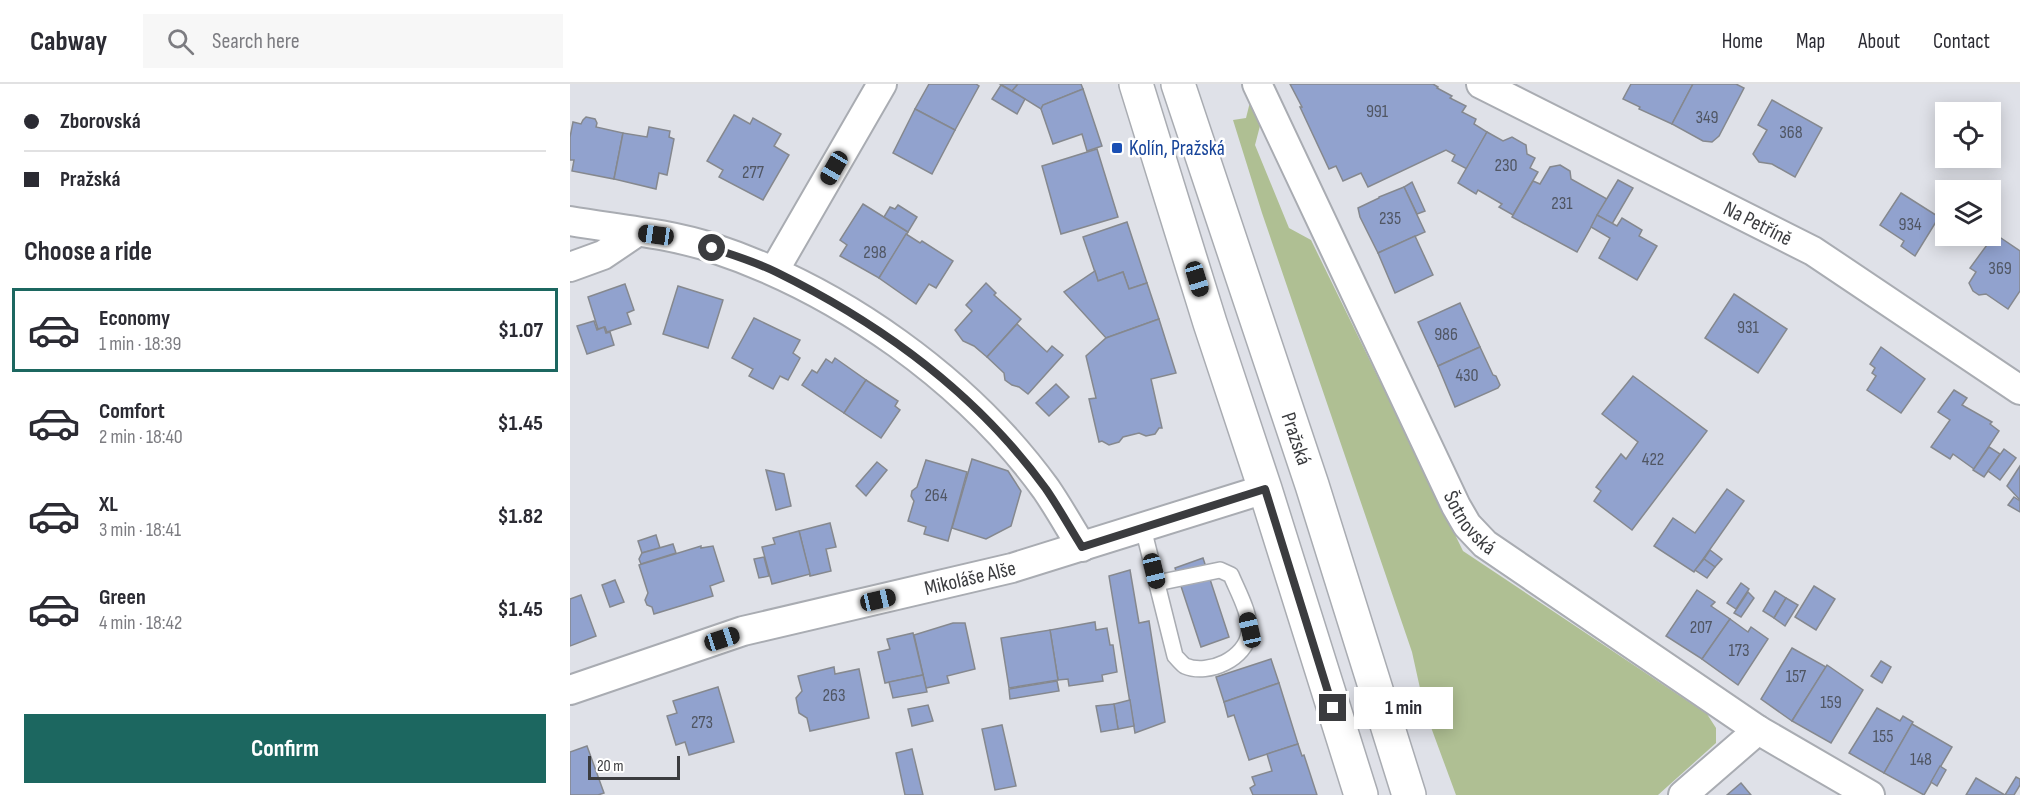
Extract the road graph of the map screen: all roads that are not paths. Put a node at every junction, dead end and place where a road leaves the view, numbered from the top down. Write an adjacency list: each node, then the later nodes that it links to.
1 (882, 84): 9 (street)
2 (1136, 84): 11 (street)
3 (1257, 84): 16 (street, Šotnovská)
4 (1481, 84): 10 (street, Na Petříně)
5 (1184, 85): 18 (street, Pražská)
6 (570, 221): 7 (street)
7 (637, 232): 8 (street); 9 (street)
8 (570, 267)
9 (774, 271): 13 (street)
10 (2020, 390)
11 (1265, 489): 12 (street, Mikoláše Alše); 17 (street)
12 (1143, 528): 13 (street, Mikoláše Alše); 14 (lane)
13 (1082, 547): 15 (street, Mikoláše Alše)
14 (1157, 583): 14 (lane)
15 (570, 690)
16 (1758, 730): 19 (street); 20 (street, Šotnovská)
17 (1361, 795)
18 (1410, 795)
19 (1683, 795)
20 (1870, 795)

